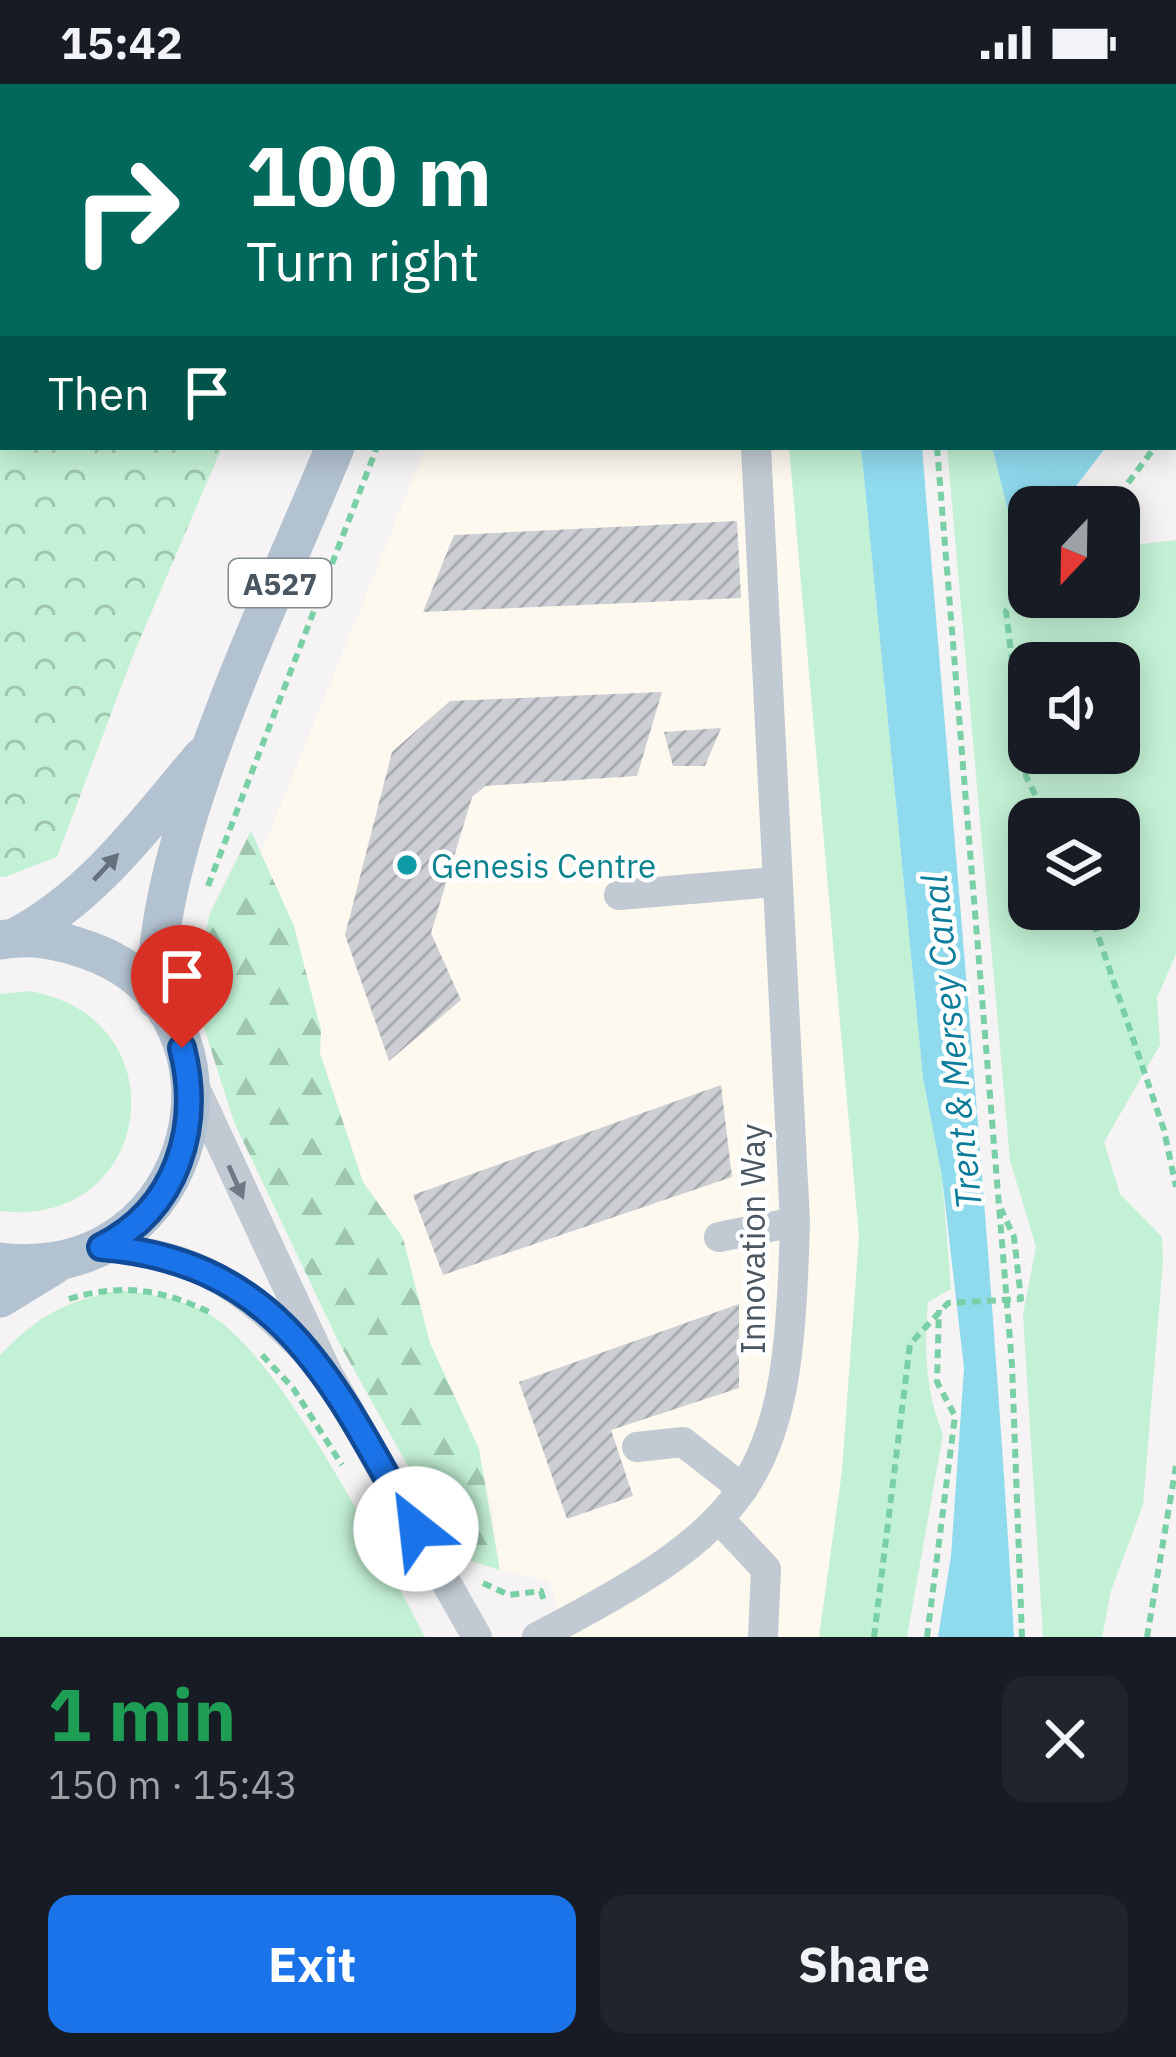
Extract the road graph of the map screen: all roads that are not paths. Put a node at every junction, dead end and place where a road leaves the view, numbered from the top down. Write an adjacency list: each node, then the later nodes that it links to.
1 (334, 450): 3 (main road, A527)
2 (756, 450): 4 (street, Innovation Way)
3 (213, 743): 6 (main road, A527, one-way to 3); 7 (main road, A527)
4 (776, 882): 5 (street); 9 (street, Innovation Way)
5 (620, 895)
6 (7, 939): 7 (main road, A527)
7 (157, 1000): 8 (main road, A527)
8 (189, 1075): 11 (main road, A527); 15 (street, one-way to 15)
9 (795, 1222): 10 (street); 17 (street, Innovation Way)
10 (719, 1237)
11 (101, 1247): 13 (main road, A527); 15 (street)
12 (0, 1262): 13 (main road, A527)
13 (58, 1262): 14 (main road, A527)
14 (0, 1298)
15 (327, 1372): 19 (street)
16 (637, 1447): 17 (street)
17 (743, 1489): 18 (street, Innovation Way)
18 (719, 1519): 20 (street, Innovation Way); 21 (street)
19 (477, 1637)
20 (537, 1637)
21 (763, 1637)

